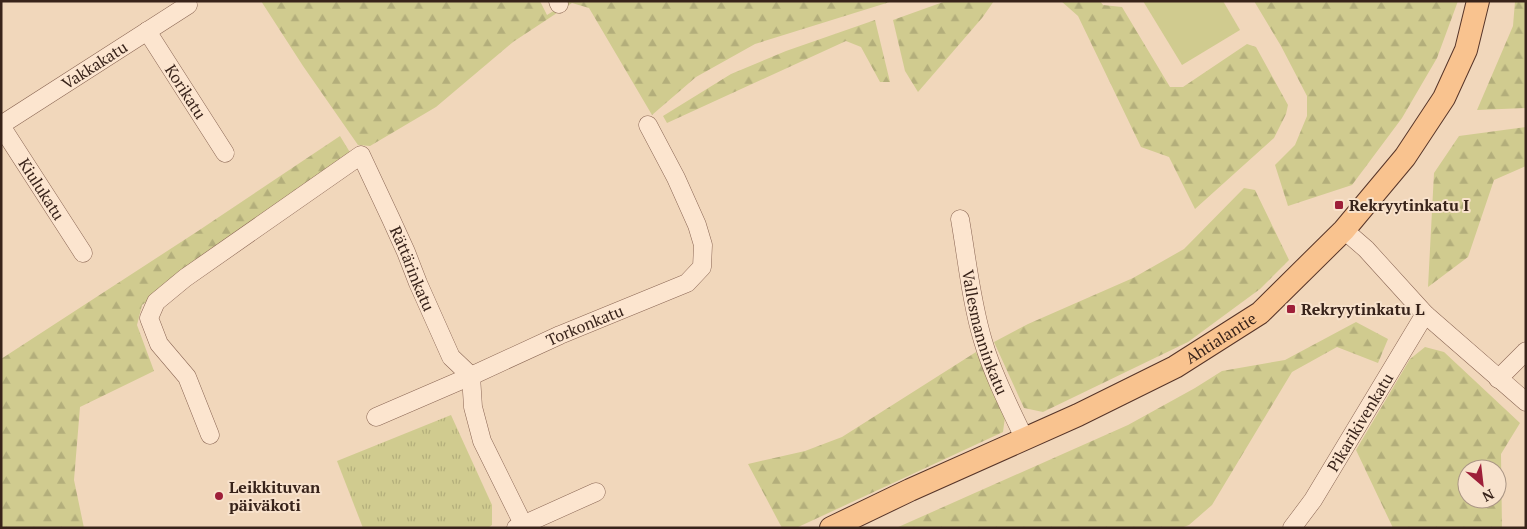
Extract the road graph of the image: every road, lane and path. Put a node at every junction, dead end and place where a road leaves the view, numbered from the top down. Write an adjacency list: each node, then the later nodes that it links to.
1 (1478, 1): 8 (main road, Ahtialantie)
2 (188, 5): 3 (street, Vakkakatu)
3 (147, 31): 5 (street, Vakkakatu); 6 (street, Korikatu)
4 (648, 125): 12 (street, Torkonkatu)
5 (1, 126): 9 (street, Kiulukatu)
6 (225, 153)
7 (960, 219): 17 (street, Vallesmanninkatu)
8 (1344, 230): 10 (street); 17 (main road, Ahtialantie)
9 (83, 253)
10 (1424, 314): 13 (street); 21 (street, Pikarikivenkatu)
11 (1526, 351): 13 (street)
12 (471, 376): 15 (street); 16 (street, Rättärinkatu); 19 (street)
13 (1498, 379): 14 (street)
14 (1526, 402)
15 (376, 417)
16 (210, 435)
17 (1025, 440): 20 (main road, Ahtialantie)
18 (596, 492): 19 (street)
19 (521, 527)
20 (831, 528)
21 (1292, 528)

